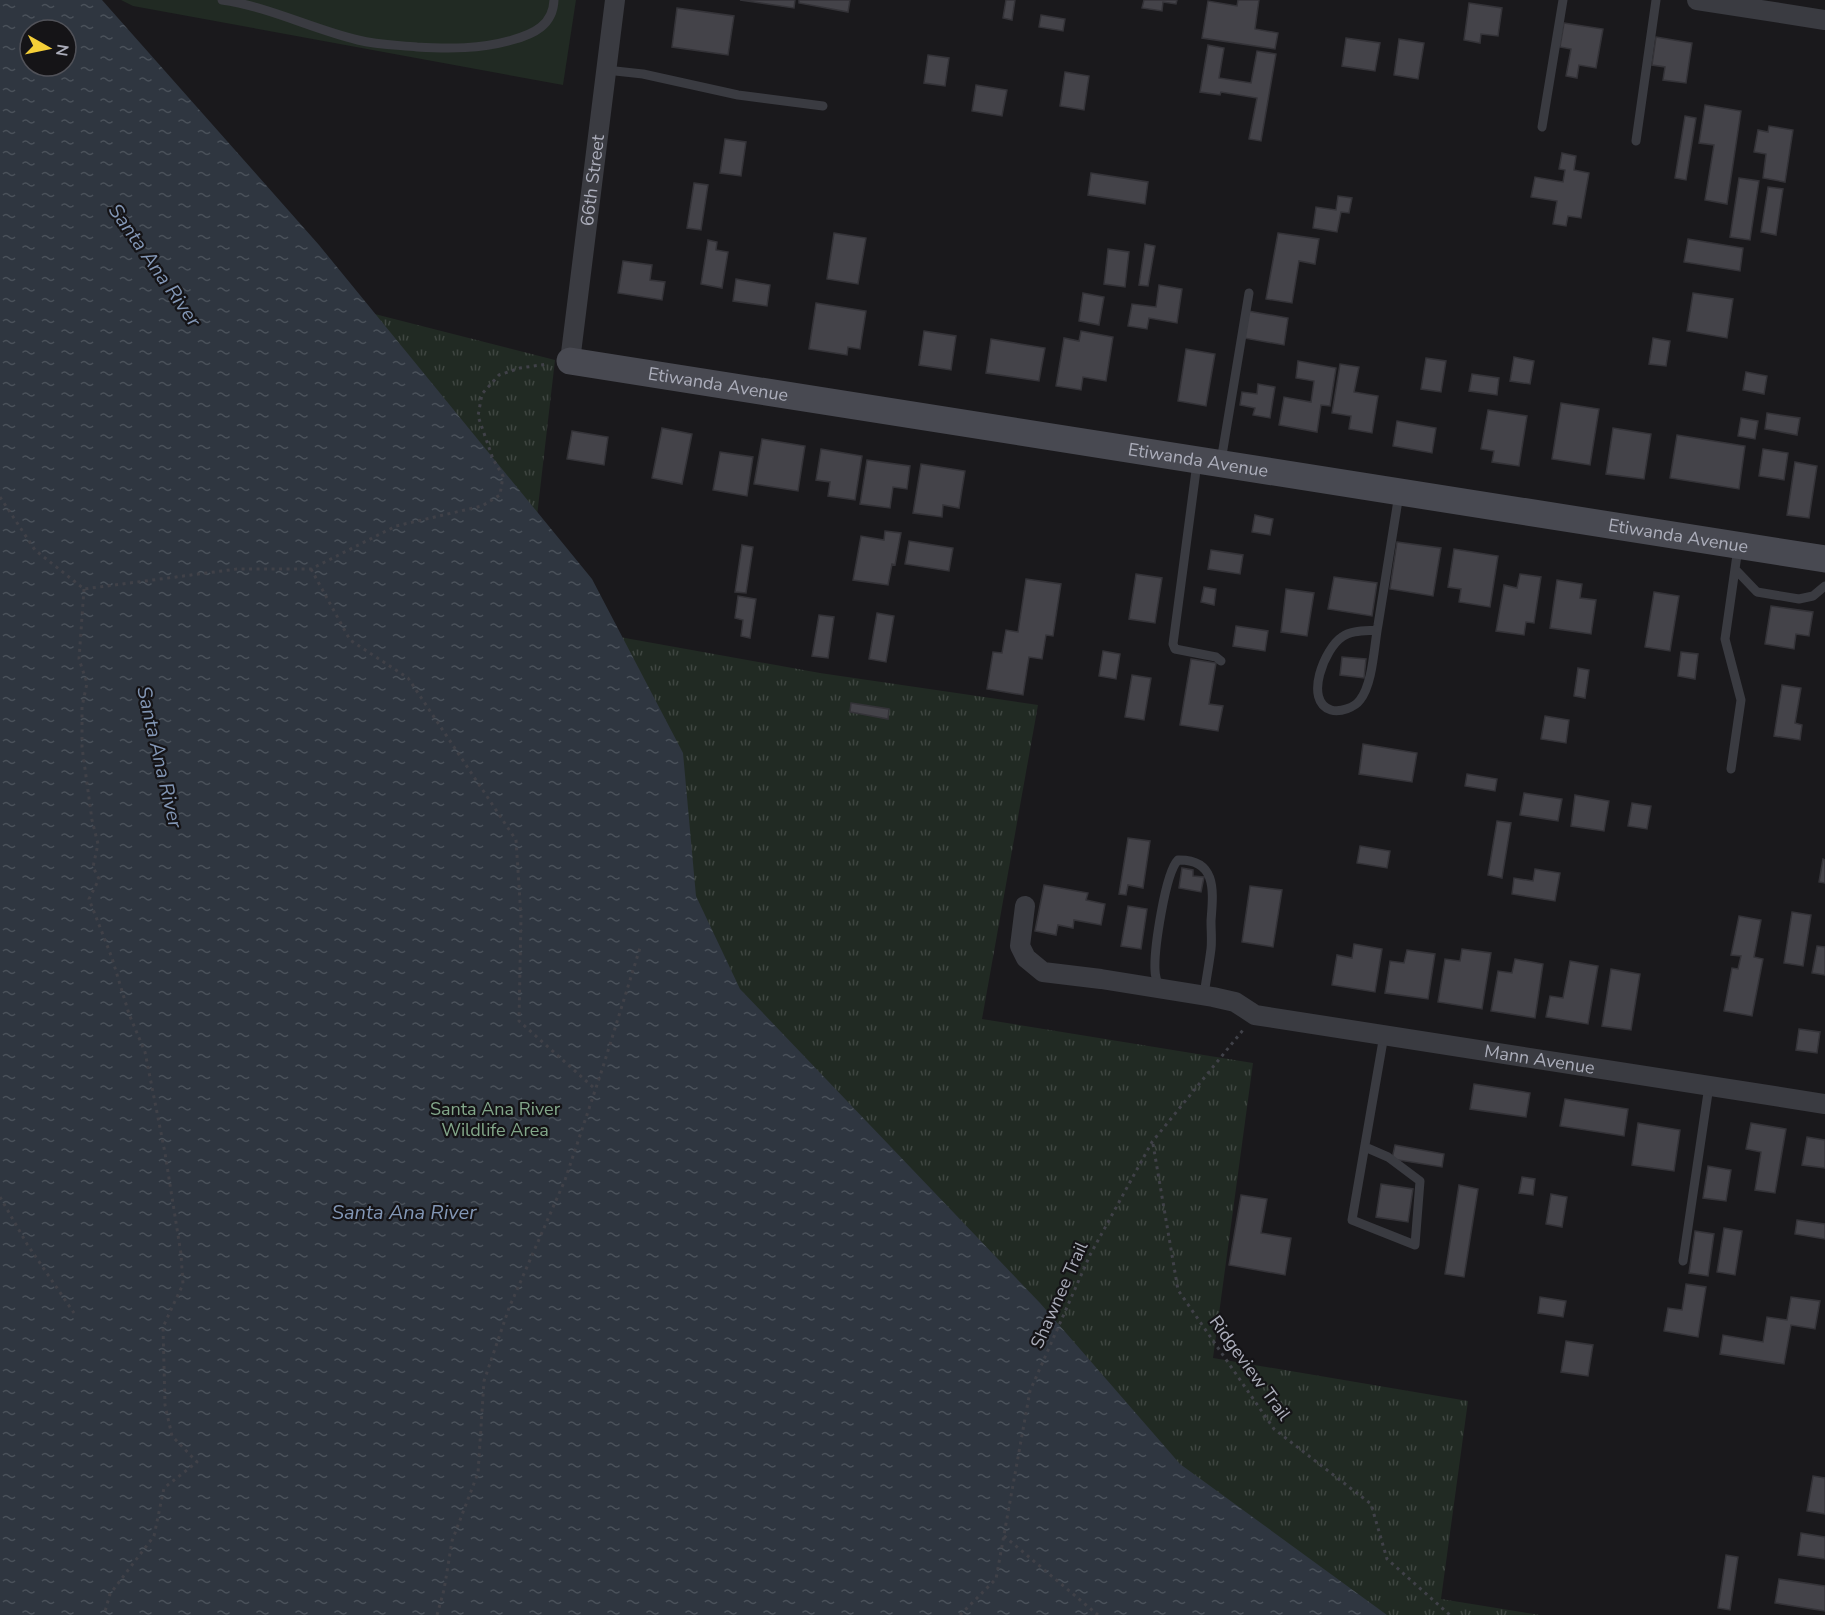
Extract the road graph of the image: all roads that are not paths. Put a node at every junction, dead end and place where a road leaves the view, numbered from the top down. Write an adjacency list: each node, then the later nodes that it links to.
1 (222, 0): 2 (lane)
2 (554, 0)
3 (615, 0): 8 (street, 66th Street)
4 (1563, 0): 10 (lane)
5 (1656, 0): 11 (lane)
6 (1697, 0): 7 (street)
7 (1825, 20)
8 (606, 70): 9 (lane); 13 (street, 66th Street)
9 (823, 106)
10 (1542, 127)
11 (1636, 141)
12 (1249, 293): 14 (lane)
13 (570, 361): 14 (street, Etiwanda Avenue)
14 (1209, 462): 15 (street, Etiwanda Avenue); 20 (lane)
15 (1399, 492): 16 (street, Etiwanda Avenue); 19 (lane)
16 (1737, 557): 17 (street, Etiwanda Avenue); 18 (lane); 21 (lane)
17 (1825, 559)
18 (1825, 586)
19 (1377, 630): 19 (lane)
20 (1221, 662)
21 (1731, 769)
22 (1025, 906): 23 (street)
23 (1159, 988): 24 (street); 24 (lane)
24 (1204, 995): 25 (street, Mann Avenue)
25 (1384, 1035): 26 (street, Mann Avenue); 28 (lane)
26 (1709, 1086): 27 (street, Mann Avenue); 29 (lane)
27 (1825, 1104)
28 (1365, 1147): 28 (lane)
29 (1683, 1261)

